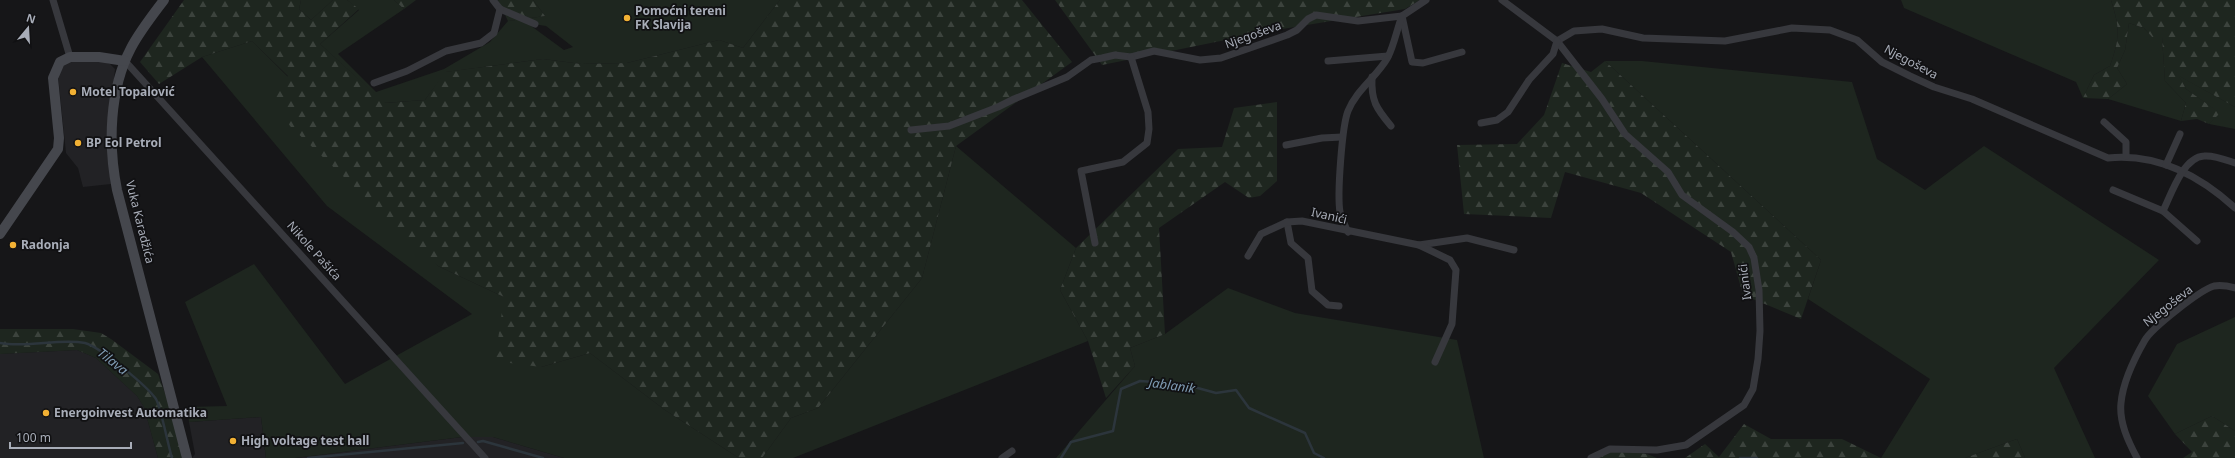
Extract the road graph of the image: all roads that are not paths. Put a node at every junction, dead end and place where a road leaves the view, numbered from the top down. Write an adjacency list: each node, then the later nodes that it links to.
1 (52, 0): 12 (street)
2 (164, 0): 14 (street, Vuka Karadžića)
3 (493, 0): 6 (street)
4 (1426, 0): 7 (street, Njegoševa)
5 (1502, 0): 9 (street)
6 (500, 9): 8 (street); 17 (street)
7 (1402, 16): 10 (street); 11 (street); 13 (street, Njegoševa)
8 (535, 24)
9 (1557, 40): 19 (street); 25 (street, Njegoševa); 47 (street, Ivanići)
10 (1462, 52)
11 (1388, 56): 15 (street); 16 (street)
12 (70, 57): 14 (street); 34 (street)
13 (1131, 57): 21 (street, Njegoševa); 36 (street)
14 (125, 61): 44 (street, Vuka Karadžića); 45 (street, Nikole Pašića)
15 (1328, 61)
16 (1372, 78): 20 (street); 23 (street)
17 (374, 82)
18 (2104, 122): 25 (street)
19 (1481, 123)
20 (1391, 126)
21 (911, 130)
22 (2180, 134): 27 (street)
23 (1342, 137): 24 (street); 33 (street)
24 (1286, 145)
25 (2126, 156): 27 (street, Njegoševa)
26 (2235, 163): 28 (street)
27 (2166, 165): 28 (street, Njegoševa)
28 (2181, 171): 30 (street, Njegoševa); 31 (street)
29 (2113, 190): 31 (street)
30 (2235, 208)
31 (2163, 211): 35 (street)
32 (1287, 222): 33 (street, Ivanići); 39 (street, Ivanići); 41 (street)
33 (1348, 232): 37 (street, Ivanići)
34 (0, 234)
35 (2197, 241)
36 (1095, 243)
37 (1419, 245): 38 (street, Ivanići); 42 (street, Ivanići)
38 (1514, 250)
39 (1248, 256)
40 (2235, 288): 48 (street, Njegoševa)
41 (1340, 306)
42 (1435, 362)
43 (1012, 451): 46 (street)
44 (187, 458)
45 (485, 458)
46 (1002, 458)
47 (1590, 458)
48 (2136, 458)

